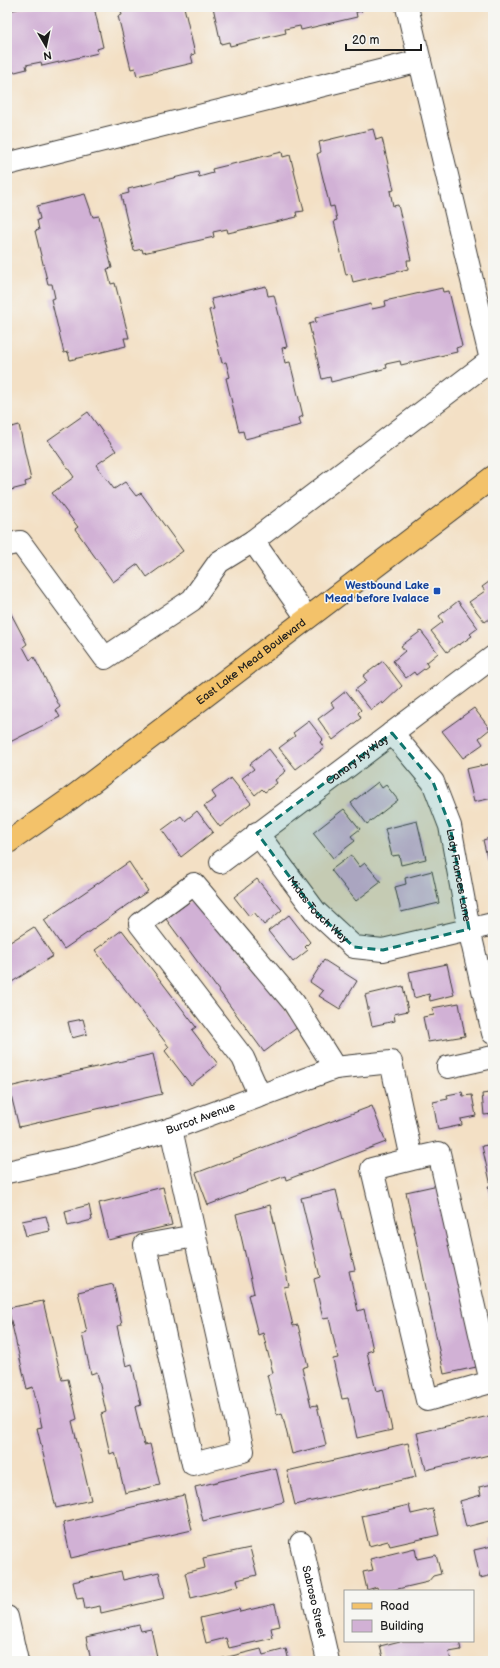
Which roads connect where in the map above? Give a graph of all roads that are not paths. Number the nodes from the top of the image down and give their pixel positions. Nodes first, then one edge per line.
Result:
1 (407, 7) edge
2 (420, 61) junction
3 (7, 164) edge
4 (493, 477) edge
5 (253, 541) junction
6 (7, 545) edge
7 (307, 618) junction
8 (493, 657) edge
9 (392, 733) junction
10 (257, 833) junction
11 (7, 843) edge
12 (221, 862) dead end
13 (493, 924) edge
14 (469, 929) junction
15 (493, 1033) edge
16 (493, 1057) edge
17 (448, 1067) dead end
18 (335, 1068) junction
19 (260, 1096) junction
20 (170, 1129) junction
21 (412, 1159) junction
22 (7, 1172) edge
23 (194, 1236) junction
24 (300, 1543) dead end
25 (7, 1617) edge
26 (17, 1661) edge
27 (328, 1661) edge

1 - 2 street
2 - 3 street
2 - 5 street
4 - 7 main road, East Lake Mead Boulevard
5 - 6 street
5 - 7 street
7 - 11 main road, East Lake Mead Boulevard
8 - 9 street, Canary Ivy Way
9 - 10 street, Canary Ivy Way
9 - 14 street, Lady Frances Lane
10 - 12 street, Canary Ivy Way
10 - 14 street, Midas Touch Way
13 - 14 street, Midas Touch Way
14 - 15 street, Lady Frances Lane
16 - 17 street
18 - 19 street, Burcot Avenue
18 - 19 street
18 - 21 street, Burcot Avenue
19 - 20 street, Burcot Avenue
20 - 22 street, Burcot Avenue
20 - 23 street
21 - 21 street
23 - 23 street
24 - 27 street, Sabroso Street
25 - 26 street

